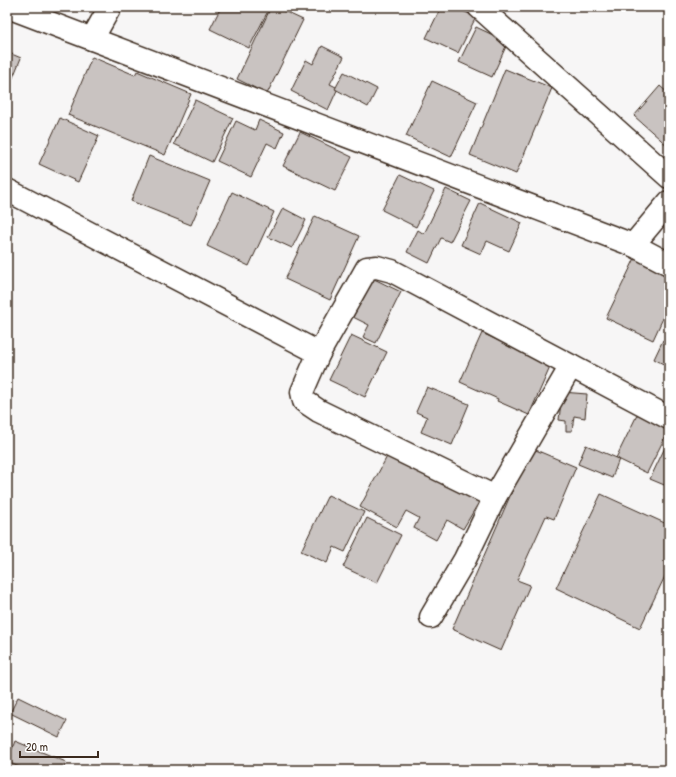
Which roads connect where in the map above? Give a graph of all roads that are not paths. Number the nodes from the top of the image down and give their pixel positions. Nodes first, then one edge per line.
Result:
1 (8, 7) edge
2 (110, 7) edge
3 (479, 7) edge
4 (92, 39) junction
5 (669, 177) edge
6 (7, 190) edge
7 (669, 202) edge
8 (633, 245) junction
9 (669, 264) edge
10 (320, 353) junction
11 (570, 366) junction
12 (669, 418) edge
13 (495, 497) junction
14 (431, 617) dead end

1 - 4 street
2 - 4 street
3 - 5 street
4 - 8 street
6 - 10 street
7 - 8 street
8 - 9 street
10 - 11 street
10 - 13 street
11 - 12 street
11 - 13 street
13 - 14 street

